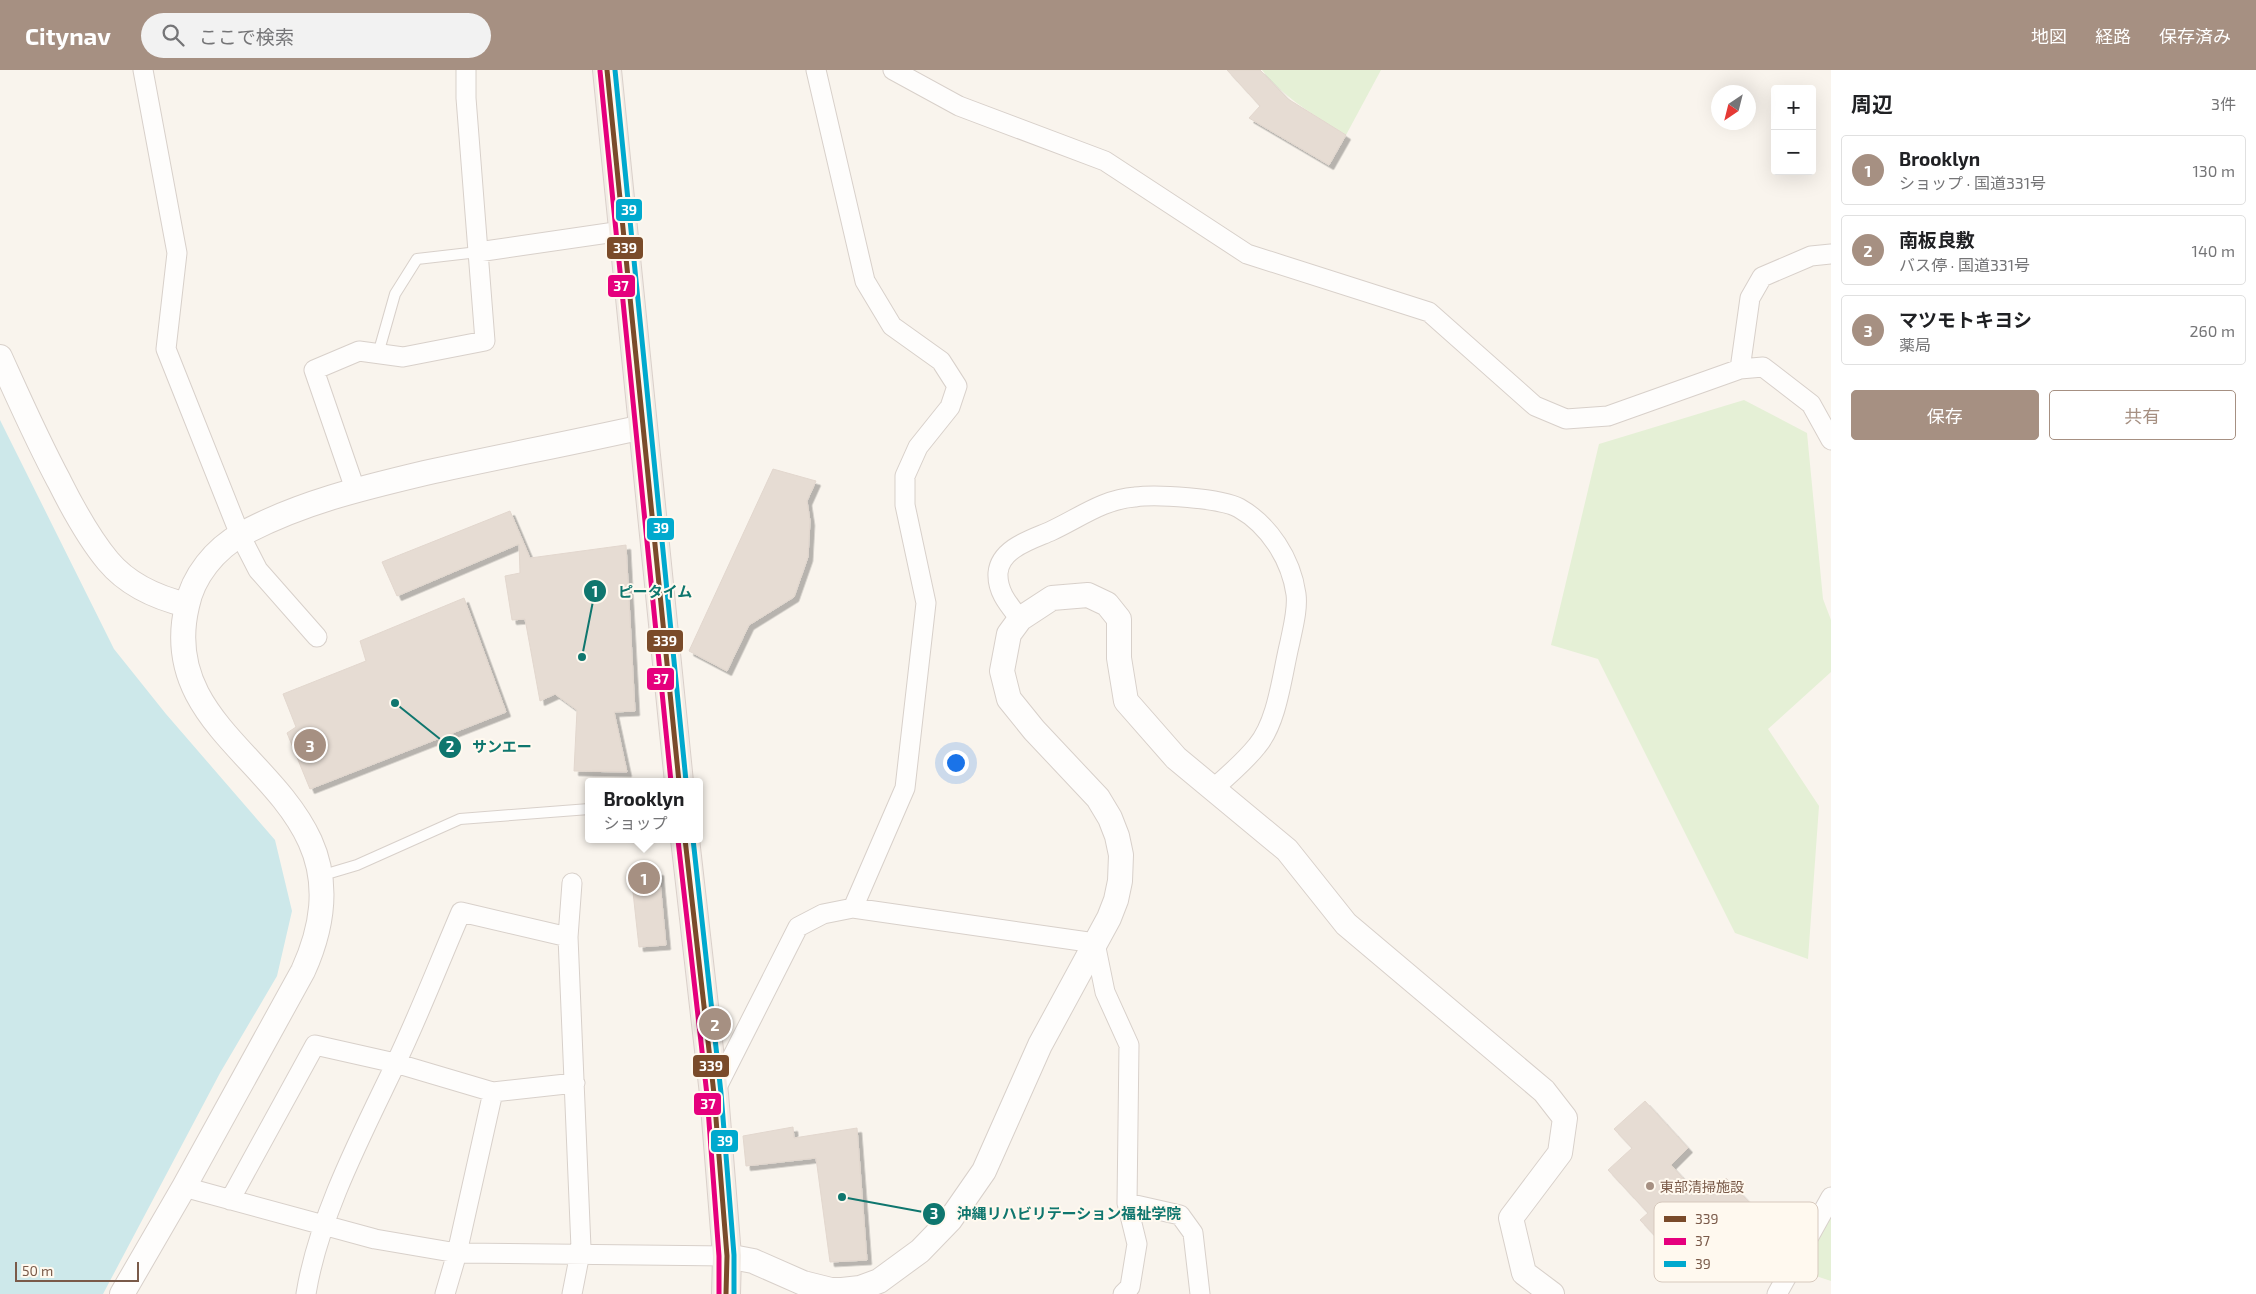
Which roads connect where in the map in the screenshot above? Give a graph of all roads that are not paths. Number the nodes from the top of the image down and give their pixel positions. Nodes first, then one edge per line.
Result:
1 (143, 70) edge
2 (466, 70) edge
3 (607, 70) edge
4 (816, 70) edge
5 (893, 70) edge
6 (622, 231) junction
7 (478, 252) junction
8 (1831, 254) edge
9 (378, 354) junction
10 (0, 357) edge
11 (1740, 369) junction
12 (643, 427) junction
13 (1831, 440) edge
14 (355, 489) junction
15 (240, 535) junction
16 (187, 605) junction
17 (1020, 619) junction
18 (317, 637) dead end
19 (679, 778) edge
20 (1214, 788) junction
21 (585, 809) edge
22 (685, 843) edge
23 (320, 876) junction
24 (572, 883) dead end
25 (853, 908) junction
26 (568, 937) junction
27 (1095, 943) junction
28 (396, 1064) junction
29 (575, 1083) junction
30 (493, 1092) junction
31 (714, 1094) junction
32 (184, 1187) junction
33 (1831, 1197) edge
34 (230, 1200) junction
35 (1127, 1203) junction
36 (1818, 1220) edge
37 (324, 1224) junction
38 (457, 1253) junction
39 (581, 1256) junction
40 (727, 1256) junction
41 (1784, 1282) edge
42 (122, 1294) edge
43 (306, 1294) edge
44 (445, 1294) edge
45 (572, 1294) edge
46 (726, 1294) edge
47 (1123, 1294) edge
48 (1200, 1294) edge
49 (1552, 1294) edge
50 (1777, 1294) edge

1 - 15 street
2 - 7 street
3 - 6 highway
4 - 25 street
5 - 11 street
6 - 7 street
6 - 12 highway
7 - 9 lane
7 - 9 street
8 - 11 street
9 - 14 street
10 - 16 street
11 - 13 street
12 - 14 street
12 - 19 highway
14 - 15 street
15 - 16 street
15 - 18 street
16 - 23 street
17 - 20 street
17 - 20 street
17 - 27 street
20 - 49 street
21 - 23 lane
22 - 31 highway
23 - 32 street
24 - 26 street
25 - 27 street
25 - 31 street
26 - 28 street
26 - 29 street
27 - 35 street
27 - 40 street
28 - 30 street
28 - 34 street
28 - 37 street
29 - 30 street
29 - 39 street
30 - 38 street
31 - 40 highway
32 - 34 street
32 - 42 street
33 - 36 street
34 - 37 street
35 - 47 street
35 - 48 street
37 - 38 street
37 - 43 street
38 - 39 street
38 - 44 street
39 - 40 street
39 - 45 street
40 - 46 highway
41 - 50 street

